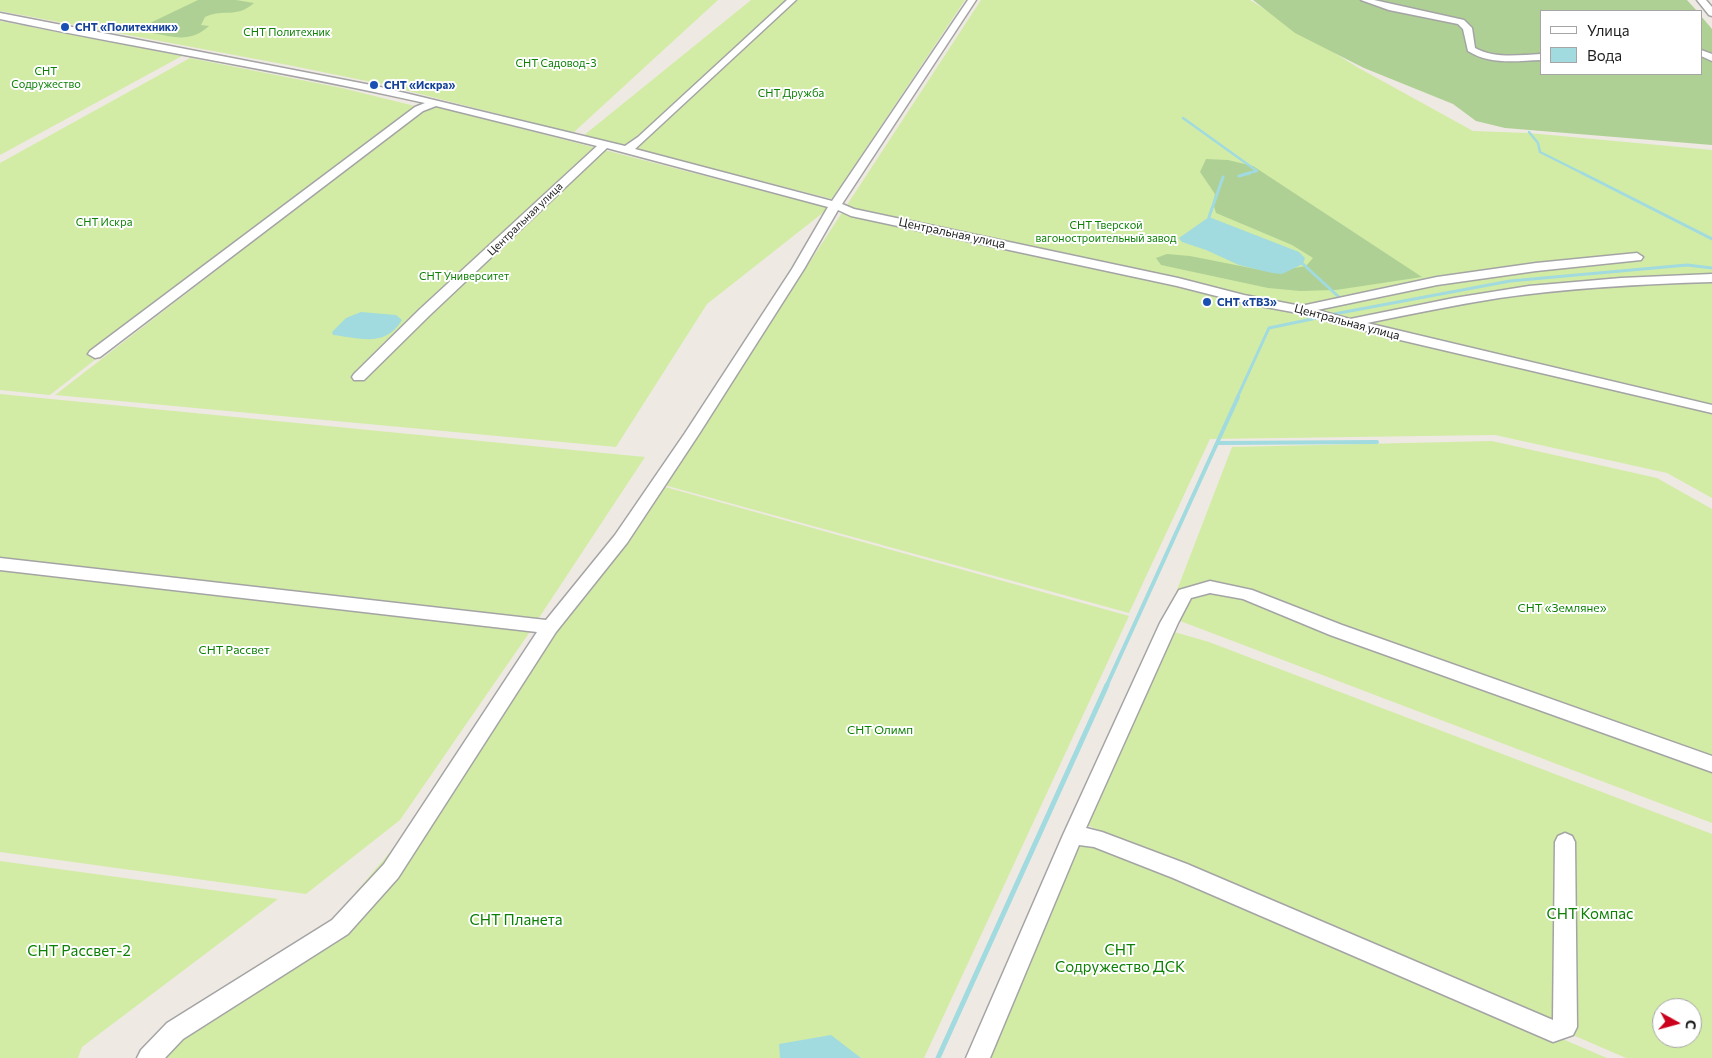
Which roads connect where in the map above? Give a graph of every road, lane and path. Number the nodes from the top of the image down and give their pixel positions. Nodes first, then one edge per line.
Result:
1 (792, 0) edge
2 (972, 0) edge
3 (1365, 0) edge
4 (1701, 0) edge
5 (0, 8) edge
6 (1712, 13) edge
7 (0, 16) edge
8 (258, 56) dead end
9 (1540, 57) edge
10 (434, 103) junction
11 (605, 146) junction
12 (626, 151) junction
13 (835, 205) junction
14 (1637, 257) dead end
15 (1712, 278) edge
16 (1299, 309) junction
17 (1349, 323) junction
18 (95, 354) dead end
19 (359, 378) dead end
20 (1712, 409) edge
21 (0, 564) edge
22 (550, 627) junction
23 (1712, 764) edge
24 (1073, 834) junction
25 (1565, 842) dead end
26 (1565, 1027) joint
27 (149, 1058) edge
28 (978, 1058) edge

1 - 12 street
2 - 13 street
3 - 9 street
4 - 6 street
5 - 8 street
7 - 10 street, Центральная улица
10 - 11 street, Центральная улица
10 - 18 street
11 - 12 street, Центральная улица
11 - 19 street, Центральная улица
12 - 13 street, Центральная улица
13 - 16 street, Центральная улица
13 - 22 street
14 - 16 street
15 - 17 street
16 - 17 street, Центральная улица
17 - 20 street, Центральная улица
21 - 22 street
22 - 27 street
23 - 24 street
24 - 26 street
24 - 28 street
25 - 26 street

